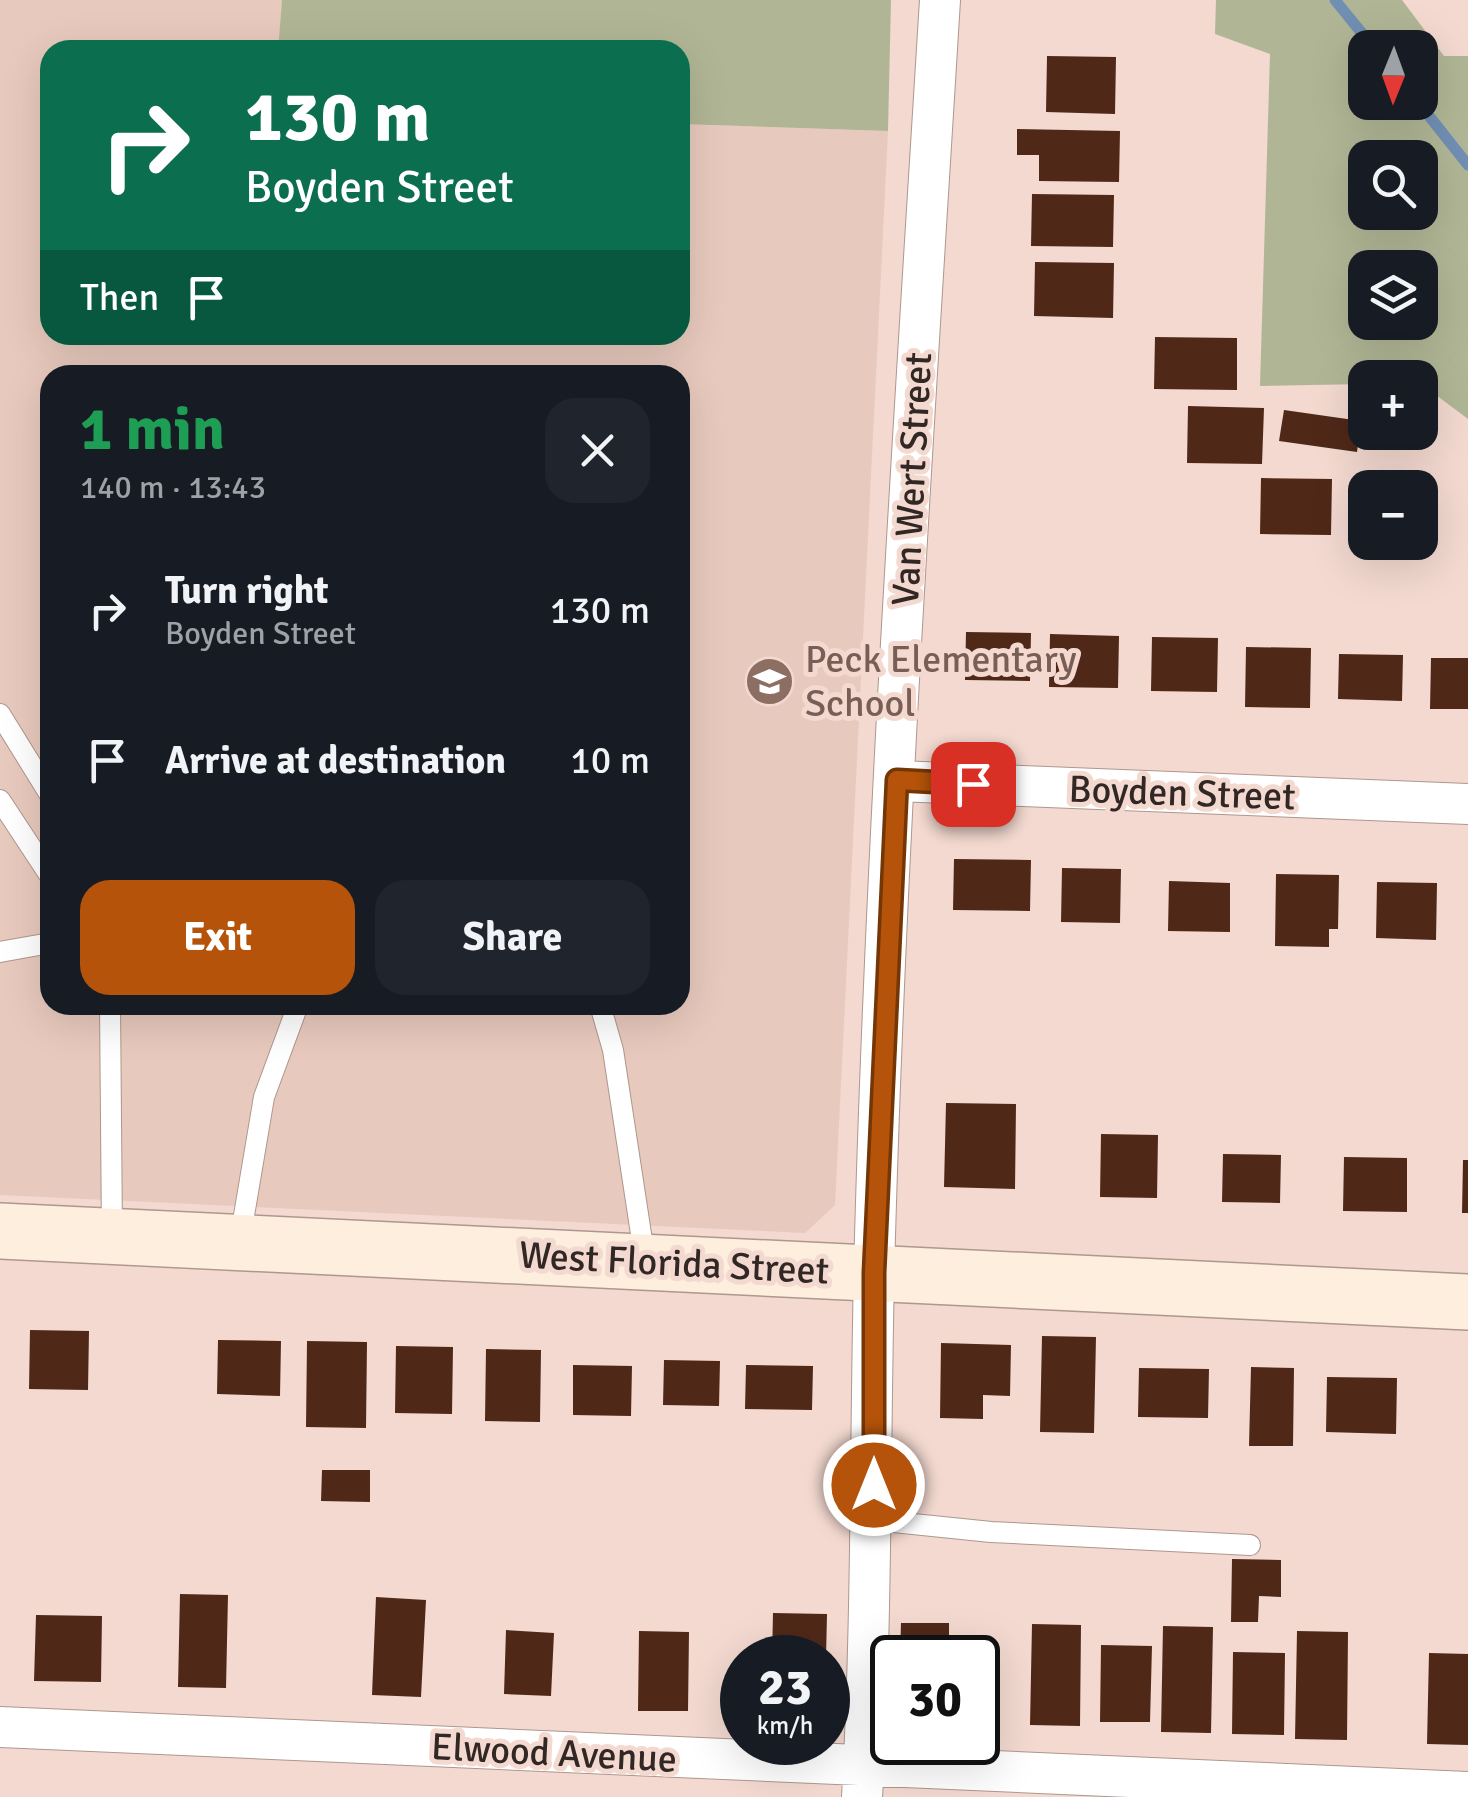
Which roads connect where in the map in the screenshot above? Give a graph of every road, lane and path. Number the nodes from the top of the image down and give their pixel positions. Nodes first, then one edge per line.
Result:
1 (940, 0) edge
2 (0, 714) edge
3 (40, 779) edge
4 (897, 780) junction
5 (0, 800) edge
6 (1468, 804) edge
7 (40, 861) edge
8 (40, 945) edge
9 (0, 952) edge
10 (110, 1015) edge
11 (294, 1015) edge
12 (603, 1015) edge
13 (0, 1231) edge
14 (112, 1236) junction
15 (239, 1242) junction
16 (645, 1262) junction
17 (874, 1273) junction
18 (1468, 1302) edge
19 (874, 1520) junction
20 (1250, 1545) dead end
21 (0, 1727) edge
22 (862, 1782) edge
23 (1468, 1792) edge

1 - 4 street, Van Wert Street
2 - 3 lane
4 - 6 street, Boyden Street
4 - 17 street, Van Wert Street
5 - 7 lane
8 - 9 lane
10 - 14 lane
11 - 15 lane
12 - 16 lane
13 - 14 main road, West Florida Street
14 - 15 main road, West Florida Street
15 - 16 main road, West Florida Street
16 - 17 main road, West Florida Street
17 - 18 main road, West Florida Street
17 - 19 street, Van Wert Street
19 - 20 lane
19 - 22 street, Van Wert Street
21 - 22 street, Elwood Avenue
22 - 23 street, Elwood Avenue

